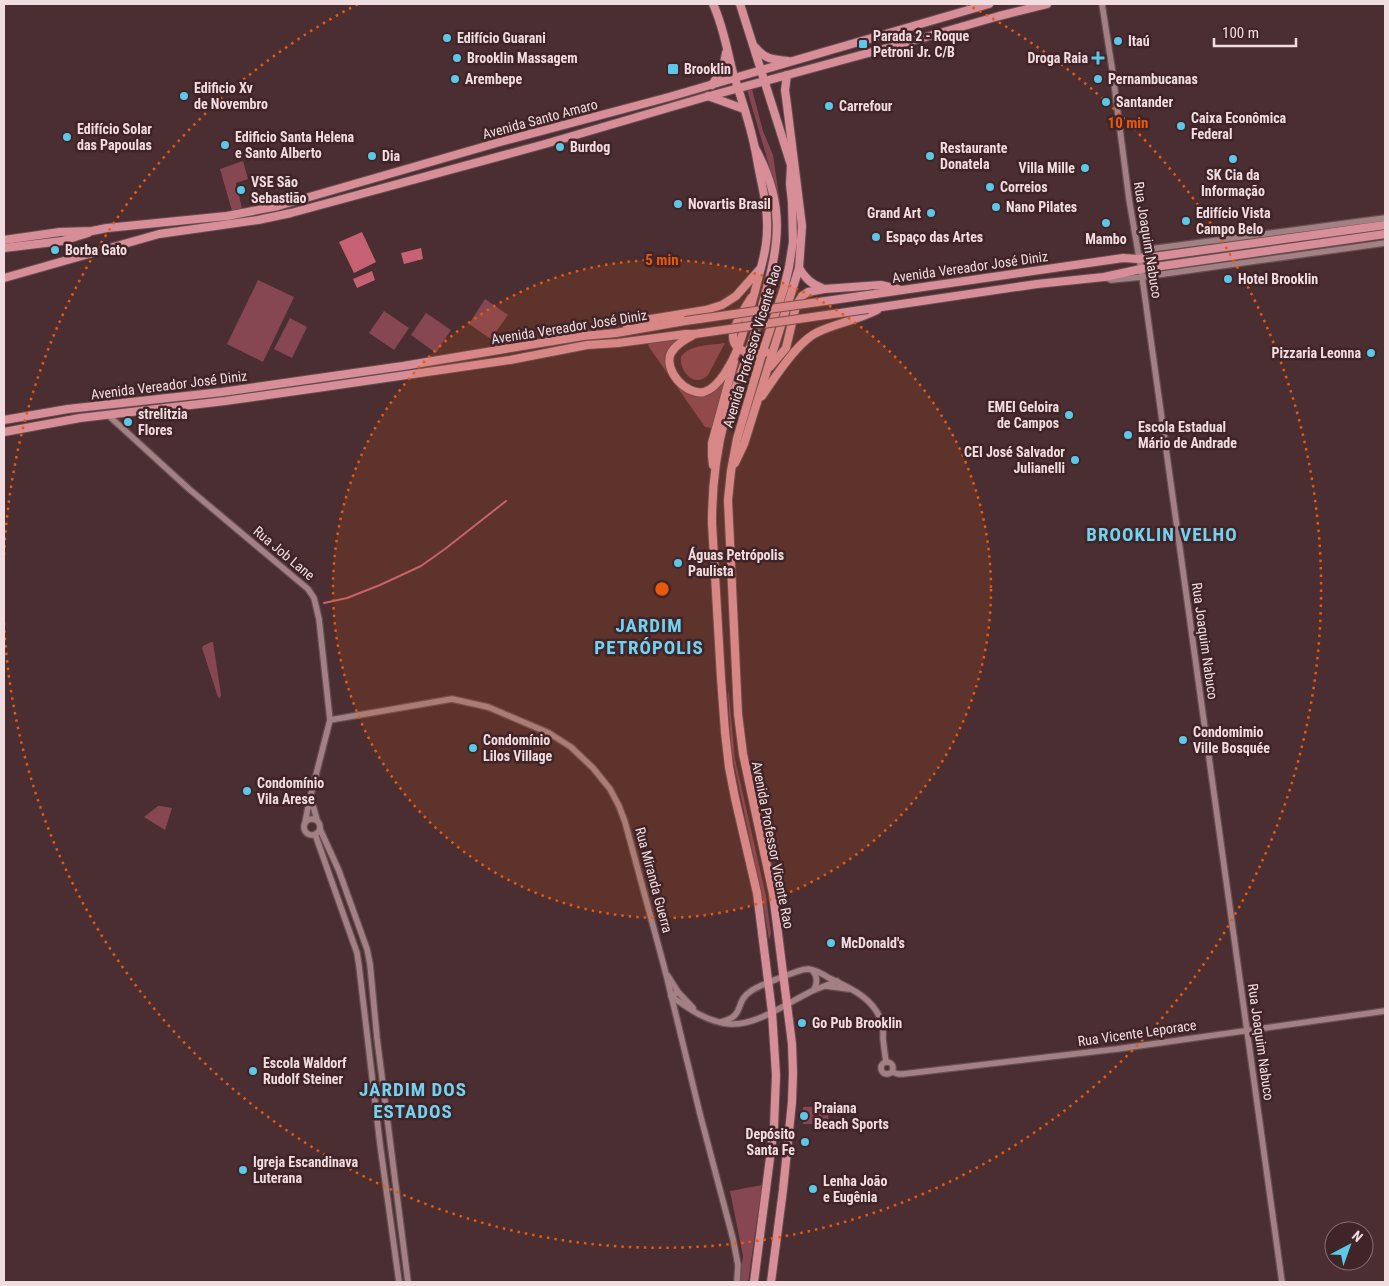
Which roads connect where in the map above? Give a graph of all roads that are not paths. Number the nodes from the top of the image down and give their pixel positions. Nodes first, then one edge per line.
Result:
1 (714, 4) edge
2 (740, 4) edge
3 (989, 4) edge
4 (1047, 4) edge
5 (1102, 4) edge
6 (752, 43) junction
7 (727, 49) junction
8 (793, 61) junction
9 (760, 70) junction
10 (786, 75) junction
11 (735, 78) junction
12 (764, 82) junction
13 (712, 85) junction
14 (738, 88) junction
15 (708, 96) junction
16 (744, 109) junction
17 (788, 117) junction
18 (786, 147) junction
19 (755, 148) junction
20 (791, 165) junction
21 (799, 198) junction
22 (1385, 218) edge
23 (1385, 225) edge
24 (92, 231) junction
25 (1385, 234) edge
26 (4, 240) edge
27 (1385, 243) edge
28 (4, 248) edge
29 (1139, 259) junction
30 (761, 267) junction
31 (799, 268) junction
32 (1141, 273) junction
33 (4, 278) edge
34 (824, 288) junction
35 (902, 290) junction
36 (882, 307) junction
37 (616, 332) junction
38 (695, 334) junction
39 (777, 342) junction
40 (736, 352) junction
41 (748, 354) junction
42 (762, 354) junction
43 (768, 369) junction
44 (741, 372) junction
45 (757, 373) junction
46 (758, 401) junction
47 (108, 415) junction
48 (4, 420) edge
49 (4, 432) edge
50 (731, 471) junction
51 (714, 473) junction
52 (330, 720) junction
53 (311, 796) junction
54 (317, 820) junction
55 (305, 823) junction
56 (320, 829) junction
57 (315, 834) junction
58 (665, 970) junction
59 (813, 970) junction
60 (783, 977) junction
61 (837, 981) junction
62 (767, 983) junction
63 (826, 986) junction
64 (851, 988) junction
65 (814, 990) junction
66 (678, 992) junction
67 (671, 996) junction
68 (683, 1002) junction
69 (787, 1004) junction
70 (739, 1011) junction
71 (1385, 1011) edge
72 (772, 1012) junction
73 (674, 1013) junction
74 (721, 1022) junction
75 (747, 1022) junction
76 (1246, 1030) junction
77 (377, 1038) junction
78 (368, 1039) junction
79 (886, 1062) junction
80 (892, 1072) junction
81 (399, 1282) edge
82 (408, 1282) edge
83 (737, 1282) edge
84 (754, 1282) edge
85 (771, 1282) edge
86 (1282, 1282) edge

1 - 7 main road, Avenida Professor Vicente Rao
2 - 6 main road, Avenida Professor Vicente Rao
3 - 8 main road, Avenida Santo Amaro
4 - 10 main road, Avenida Santo Amaro
5 - 29 street, Rua Joaquim Nabuco
6 - 8 main road
6 - 9 main road, Avenida Professor Vicente Rao
7 - 11 main road, Avenida Professor Vicente Rao
7 - 13 main road
8 - 9 main road, Avenida Santo Amaro
9 - 11 main road, Avenida Santo Amaro
9 - 12 main road, Avenida Professor Vicente Rao
10 - 12 main road, Avenida Santo Amaro
10 - 17 main road
11 - 13 main road, Avenida Santo Amaro
11 - 14 main road, Avenida Professor Vicente Rao
12 - 14 main road, Avenida Santo Amaro
12 - 18 main road, Avenida Professor Vicente Rao
13 - 24 main road, Avenida Santo Amaro
14 - 15 main road, Avenida Santo Amaro
14 - 16 main road, Avenida Professor Vicente Rao
15 - 16 main road
15 - 33 main road, Avenida Santo Amaro
16 - 19 main road, Avenida Professor Vicente Rao
17 - 18 main road
17 - 21 main road
18 - 20 main road, Avenida Professor Vicente Rao
19 - 30 main road, Avenida Professor Vicente Rao
19 - 41 main road, Avenida Professor Vicente Rao
20 - 21 main road
20 - 42 main road, Avenida Professor Vicente Rao
21 - 31 main road, Avenida Professor Vicente Rao
22 - 29 street, Avenida Vereador José Diniz
23 - 29 main road, Avenida Vereador José Diniz
24 - 26 main road, Avenida Santo Amaro
24 - 28 main road, Avenida Santo Amaro
25 - 32 main road, Avenida Vereador José Diniz
27 - 32 street, Avenida Vereador José Diniz
29 - 32 street, Rua Joaquim Nabuco
29 - 35 main road, Avenida Vereador José Diniz
30 - 37 main road
30 - 40 main road, Avenida Professor Vicente Rao
31 - 34 main road
31 - 39 main road, Avenida Professor Vicente Rao
32 - 36 main road, Avenida Vereador José Diniz
32 - 76 street, Rua Joaquim Nabuco
34 - 35 main road
34 - 43 main road
35 - 37 main road, Avenida Vereador José Diniz, bridge
36 - 38 main road, Avenida Vereador José Diniz, bridge
36 - 46 main road
37 - 48 main road, Avenida Vereador José Diniz
38 - 40 main road
38 - 47 main road, Avenida Vereador José Diniz
39 - 42 main road
39 - 43 main road, Avenida Professor Vicente Rao
40 - 41 main road
40 - 51 main road, Avenida Professor Vicente Rao
41 - 42 main road
41 - 44 main road, Avenida Professor Vicente Rao
42 - 45 main road, Avenida Professor Vicente Rao
43 - 45 main road
43 - 46 main road, Avenida Professor Vicente Rao
44 - 45 main road
44 - 51 main road, Avenida Professor Vicente Rao
45 - 50 main road, Avenida Professor Vicente Rao
46 - 50 main road, Avenida Professor Vicente Rao
47 - 49 main road, Avenida Vereador José Diniz
47 - 52 street, Rua Job Lane
50 - 60 main road, Avenida Professor Vicente Rao
51 - 62 main road, Avenida Professor Vicente Rao
52 - 53 street, Rua Job Lane
52 - 58 street, Rua Miranda Guerra
53 - 54 street, Rua Job Lane
53 - 55 street, Rua Job Lane
54 - 55 street
54 - 56 street
55 - 57 street
56 - 57 street
56 - 77 street
57 - 78 street
58 - 66 street
58 - 67 street, Rua Miranda Guerra
59 - 60 street
59 - 61 street
59 - 65 street
60 - 62 street
60 - 69 main road, Avenida Professor Vicente Rao
61 - 63 street
61 - 64 street
62 - 70 street
62 - 72 main road, Avenida Professor Vicente Rao
63 - 64 street
63 - 65 street
64 - 79 street
65 - 69 street
66 - 67 street
66 - 68 street
67 - 68 street
67 - 73 street, Rua Miranda Guerra
68 - 73 street
68 - 74 street
69 - 72 street
69 - 85 main road, Avenida Professor Vicente Rao
70 - 74 street
70 - 75 street
71 - 76 street, Rua Vicente Leporace
72 - 75 street
72 - 84 main road, Avenida Professor Vicente Rao
73 - 83 street, Rua Miranda Guerra
74 - 75 street
76 - 80 street, Rua Vicente Leporace
76 - 86 street, Rua Joaquim Nabuco
77 - 78 street
77 - 82 street
78 - 81 street
79 - 80 street
79 - 80 street

